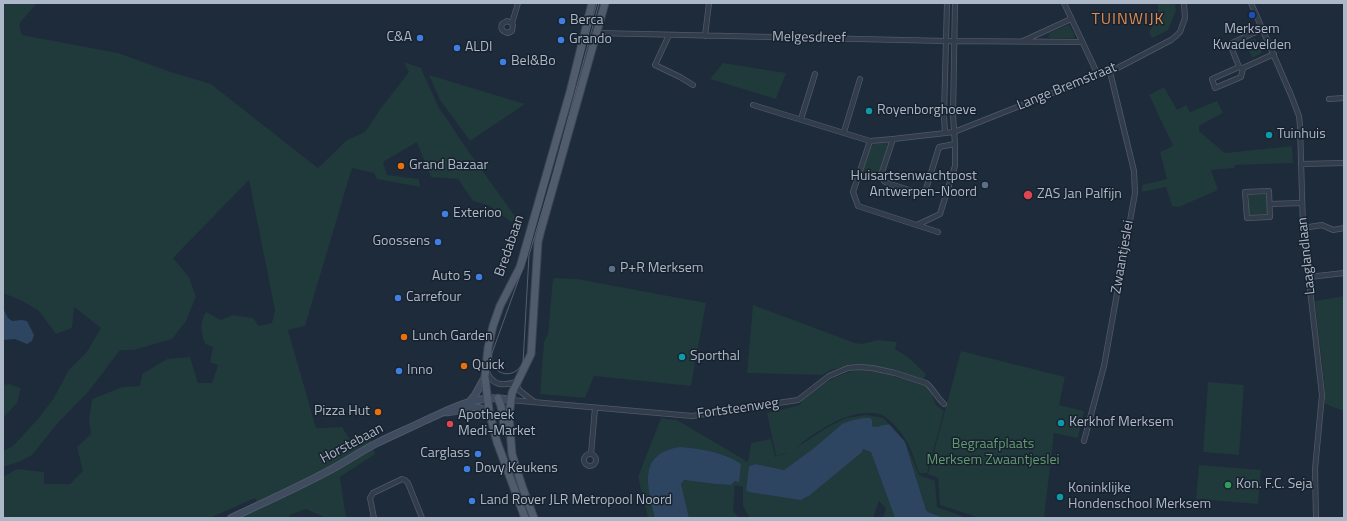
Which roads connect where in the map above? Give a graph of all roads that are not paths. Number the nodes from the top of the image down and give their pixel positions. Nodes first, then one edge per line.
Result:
1 (518, 3) edge
2 (592, 3) edge
3 (605, 3) edge
4 (709, 3) edge
5 (946, 3) edge
6 (955, 3) edge
7 (1064, 3) edge
8 (1184, 3) edge
9 (1251, 3) edge
10 (1071, 19) junction
11 (512, 23) dead end
12 (1262, 28) junction
13 (596, 33) junction
14 (668, 35) junction
15 (705, 36) junction
16 (946, 41) junction
17 (954, 41) junction
18 (1022, 42) junction
19 (1082, 42) junction
20 (1274, 54) junction
21 (1241, 68) junction
22 (1110, 72) junction
23 (815, 74) dead end
24 (1098, 75) junction
25 (860, 79) dead end
26 (693, 86) dead end
27 (1344, 98) edge
28 (1329, 99) dead end
29 (753, 105) dead end
30 (801, 119) junction
31 (844, 132) junction
32 (954, 132) junction
33 (945, 133) junction
34 (893, 139) junction
35 (870, 141) junction
36 (955, 144) junction
37 (1344, 163) edge
38 (1301, 164) junction
39 (1302, 203) junction
40 (1270, 204) junction
41 (917, 225) junction
42 (1303, 228) junction
43 (1344, 228) edge
44 (938, 232) dead end
45 (1344, 273) edge
46 (1309, 277) junction
47 (486, 373) junction
48 (517, 383) junction
49 (498, 398) junction
50 (510, 400) junction
51 (470, 401) junction
52 (535, 402) junction
53 (944, 404) dead end
54 (488, 405) junction
55 (501, 406) junction
56 (595, 408) junction
57 (445, 412) junction
58 (1084, 441) dead end
59 (512, 454) junction
60 (591, 454) dead end
61 (231, 518) edge
62 (374, 518) edge
63 (422, 518) edge
64 (525, 518) edge
65 (534, 518) edge
66 (1316, 518) edge

1 - 11 street
2 - 47 main road, Bredabaan
3 - 13 main road, Bredabaan
4 - 15 street
5 - 16 street
6 - 17 street
7 - 10 street
8 - 22 street, Lange Bremstraat
9 - 12 street, Laaglandlaan
10 - 18 street, Melgesdreef
10 - 19 street
12 - 20 street, Laaglandlaan
12 - 21 street
13 - 14 street, Melgesdreef
13 - 48 main road, Bredabaan
14 - 15 street, Melgesdreef
14 - 26 street
15 - 16 street, Melgesdreef
16 - 17 street, Melgesdreef
16 - 33 street
17 - 18 street, Melgesdreef
17 - 32 street
18 - 19 street, Melgesdreef
19 - 24 street
20 - 21 street
20 - 38 street, Laaglandlaan
21 - 21 street
22 - 24 street, Lange Bremstraat
22 - 58 street, Zwaantjeslei
23 - 30 street
24 - 32 street, Lange Bremstraat
25 - 31 street
27 - 28 street
29 - 30 street, Lange Bremstraat
30 - 31 street, Lange Bremstraat
31 - 35 street, Lange Bremstraat
32 - 33 street, Lange Bremstraat
32 - 36 street
33 - 34 street, Lange Bremstraat
34 - 35 street, Lange Bremstraat
34 - 36 street
35 - 41 street
36 - 41 street
37 - 38 street
38 - 39 street, Laaglandlaan
39 - 40 street
39 - 42 street, Laaglandlaan
40 - 40 street
41 - 44 street
42 - 43 street
42 - 46 street, Laaglandlaan
45 - 46 street
46 - 66 street, Laaglandlaan
47 - 48 street
47 - 51 street
47 - 54 main road, Bredabaan
48 - 50 main road, Bredabaan
48 - 52 street
49 - 50 street, Horstebaan
49 - 54 street, Horstebaan
49 - 55 main road
50 - 52 street, Fortsteenweg
50 - 59 main road, Bredabaan
51 - 54 street, Horstebaan
51 - 57 street, Horstebaan
52 - 56 street, Fortsteenweg
53 - 56 street, Fortsteenweg
54 - 55 main road
54 - 57 street
54 - 64 main road, Bredabaan
55 - 59 main road
56 - 60 street
57 - 61 street, Horstebaan
59 - 65 main road, Bredabaan
62 - 63 street

